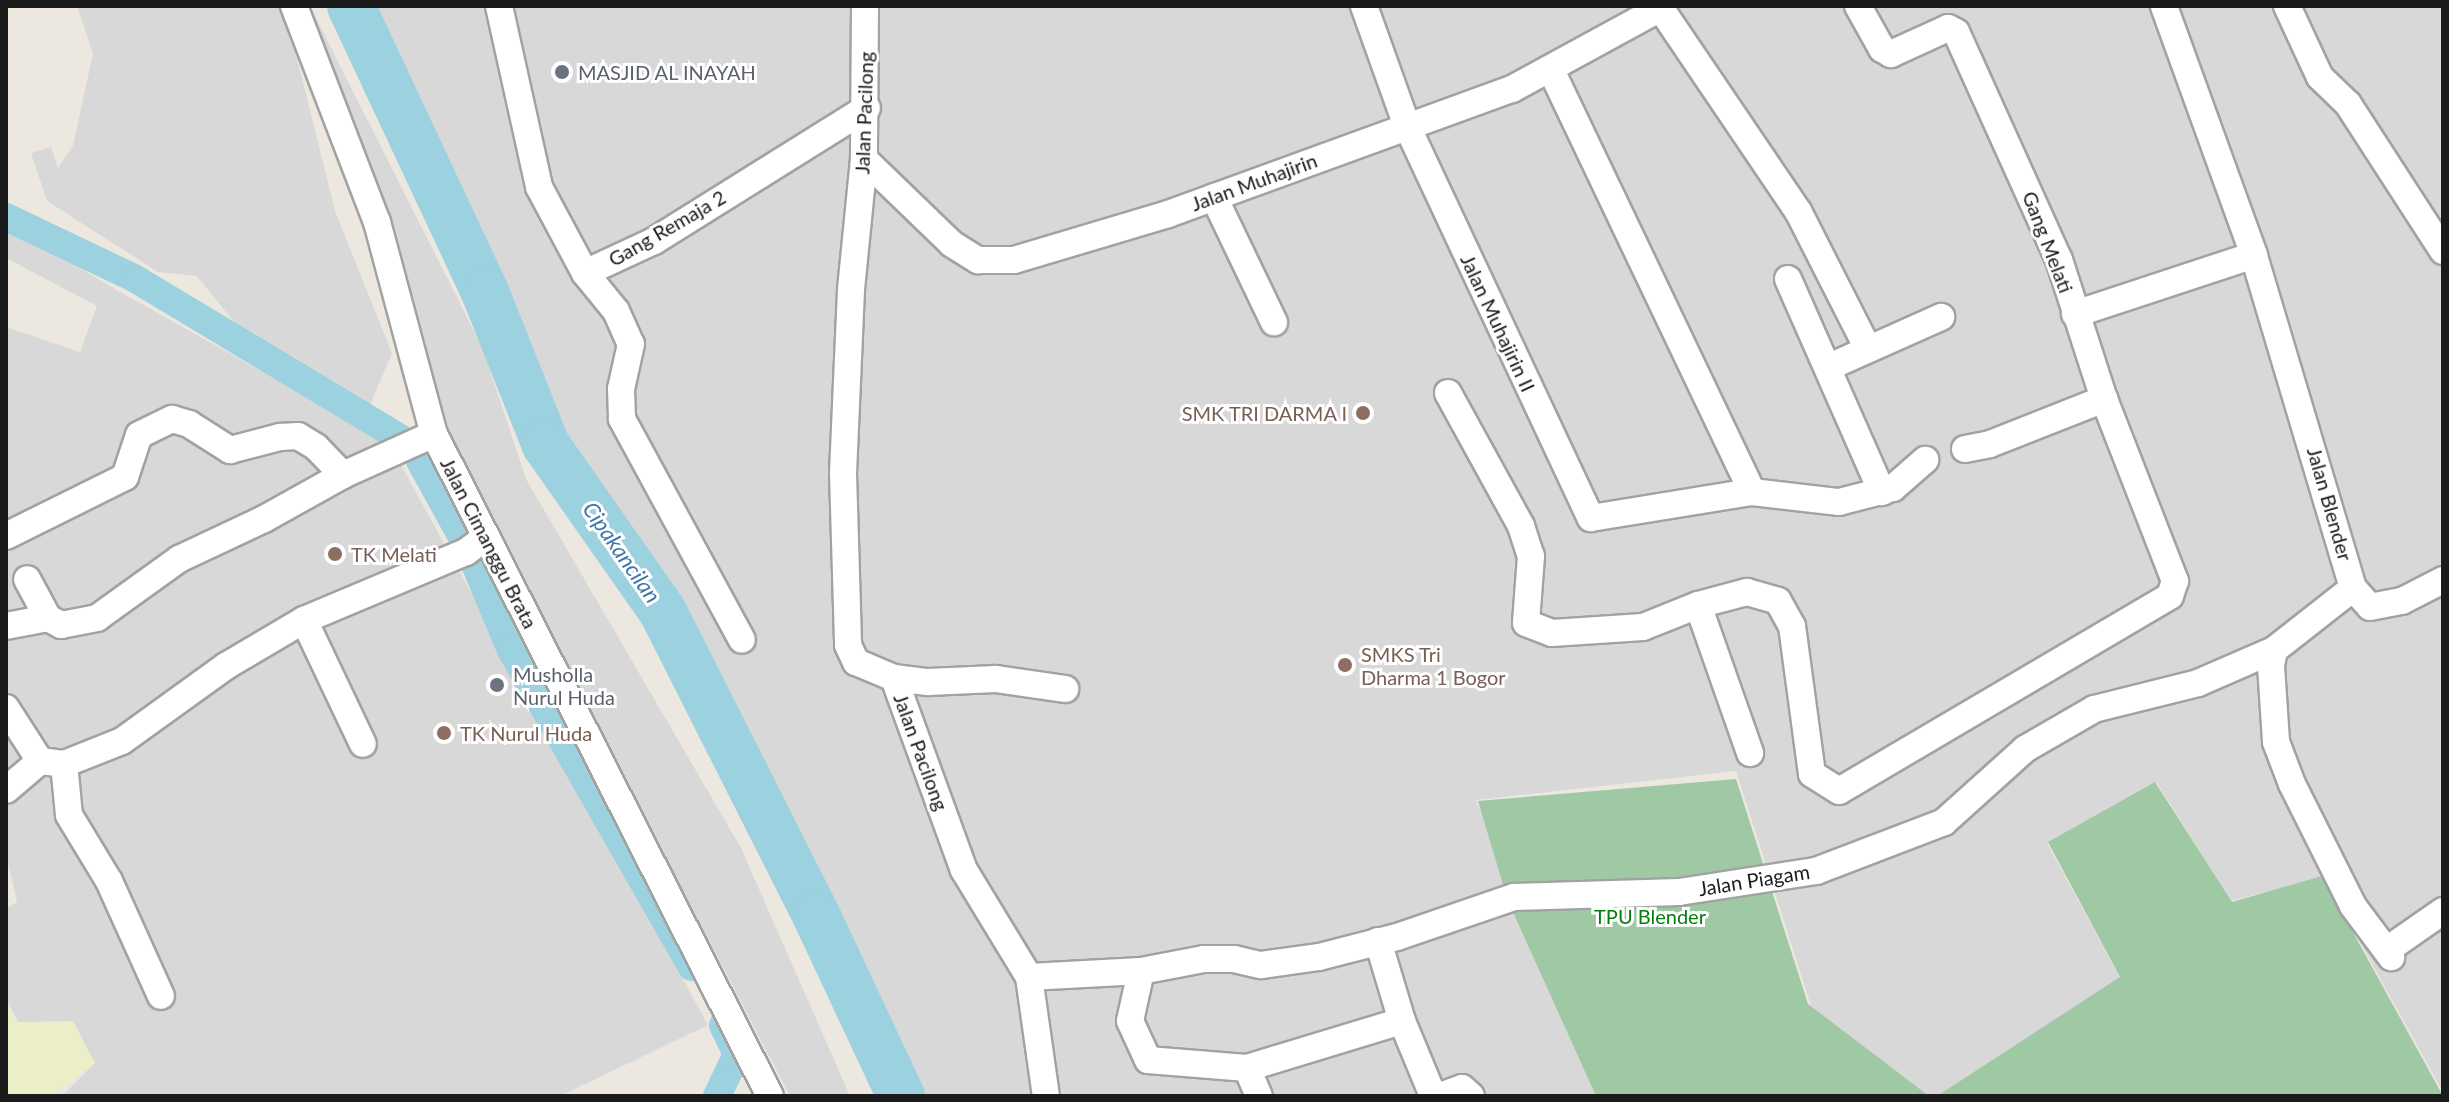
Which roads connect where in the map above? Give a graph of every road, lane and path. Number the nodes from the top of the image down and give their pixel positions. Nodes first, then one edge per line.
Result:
1 (294, 6) edge
2 (499, 6) edge
3 (865, 6) edge
4 (1364, 6) edge
5 (1858, 6) edge
6 (2164, 6) edge
7 (2287, 6) edge
8 (1659, 8) edge
9 (1551, 70) junction
10 (867, 108) junction
11 (1407, 126) junction
12 (864, 159) junction
13 (1214, 197) junction
14 (2443, 251) edge
15 (2254, 255) junction
16 (585, 273) junction
17 (1788, 279) dead end
18 (2075, 314) junction
19 (1941, 317) dead end
20 (1274, 322) dead end
21 (1867, 347) junction
22 (1829, 367) junction
23 (1448, 393) dead end
24 (2104, 399) junction
25 (434, 434) junction
26 (1965, 449) dead end
27 (1925, 460) dead end
28 (343, 475) junction
29 (1752, 492) junction
30 (1882, 492) junction
31 (15, 532) edge
32 (465, 550) junction
33 (27, 579) dead end
34 (2443, 580) edge
35 (2353, 588) junction
36 (1698, 605) junction
37 (48, 618) junction
38 (304, 620) junction
39 (6, 626) edge
40 (742, 640) dead end
41 (2274, 650) junction
42 (894, 678) junction
43 (1065, 689) dead end
44 (6, 708) edge
45 (363, 744) dead end
46 (1750, 753) dead end
47 (52, 763) junction
48 (6, 790) edge
49 (2443, 911) edge
50 (1378, 941) junction
51 (1141, 971) junction
52 (1029, 977) junction
53 (161, 996) dead end
54 (1402, 1021) junction
55 (1247, 1068) junction
56 (770, 1096) edge
57 (1046, 1096) edge
58 (1259, 1096) edge
59 (1433, 1096) edge
60 (1440, 1096) edge
61 (1471, 1096) edge

1 - 25 street, Jalan Cimanggu Brata
2 - 16 street, Gang Remaja 2
3 - 10 street, Jalan Pacilong
4 - 11 street, Jalan Muhajirin II
5 - 18 street, Gang Melati
6 - 15 street, Jalan Blender
7 - 14 street
8 - 9 street, Jalan Muhajirin
8 - 21 street
9 - 11 street, Jalan Muhajirin
9 - 29 street
10 - 12 street, Jalan Pacilong
10 - 16 street, Gang Remaja 2
11 - 13 street, Jalan Muhajirin
11 - 29 street, Jalan Muhajirin II
12 - 13 street, Jalan Muhajirin
12 - 42 street, Jalan Pacilong
13 - 20 street
15 - 18 street
15 - 35 street, Jalan Blender
16 - 40 street
17 - 22 street
18 - 24 street, Gang Melati
19 - 21 street
21 - 22 street
22 - 30 street
23 - 36 street
24 - 26 street
24 - 36 street, Gang Melati
25 - 28 street
25 - 32 street, Jalan Cimanggu Brata
27 - 30 street
28 - 31 street
28 - 37 street
29 - 30 street
32 - 38 street
32 - 56 street, Jalan Cimanggu Brata
33 - 37 street
34 - 35 street
35 - 41 street, Jalan Blender
36 - 46 street
37 - 39 street
38 - 45 street
38 - 47 street
41 - 49 street
41 - 50 street, Jalan Piagam
42 - 43 street
42 - 52 street, Jalan Pacilong
44 - 47 street
47 - 48 street
47 - 53 street
50 - 51 street, Jalan Piagam
50 - 54 street
51 - 52 street
51 - 55 street
52 - 57 street
54 - 55 street
54 - 59 street
55 - 58 street
60 - 61 street

